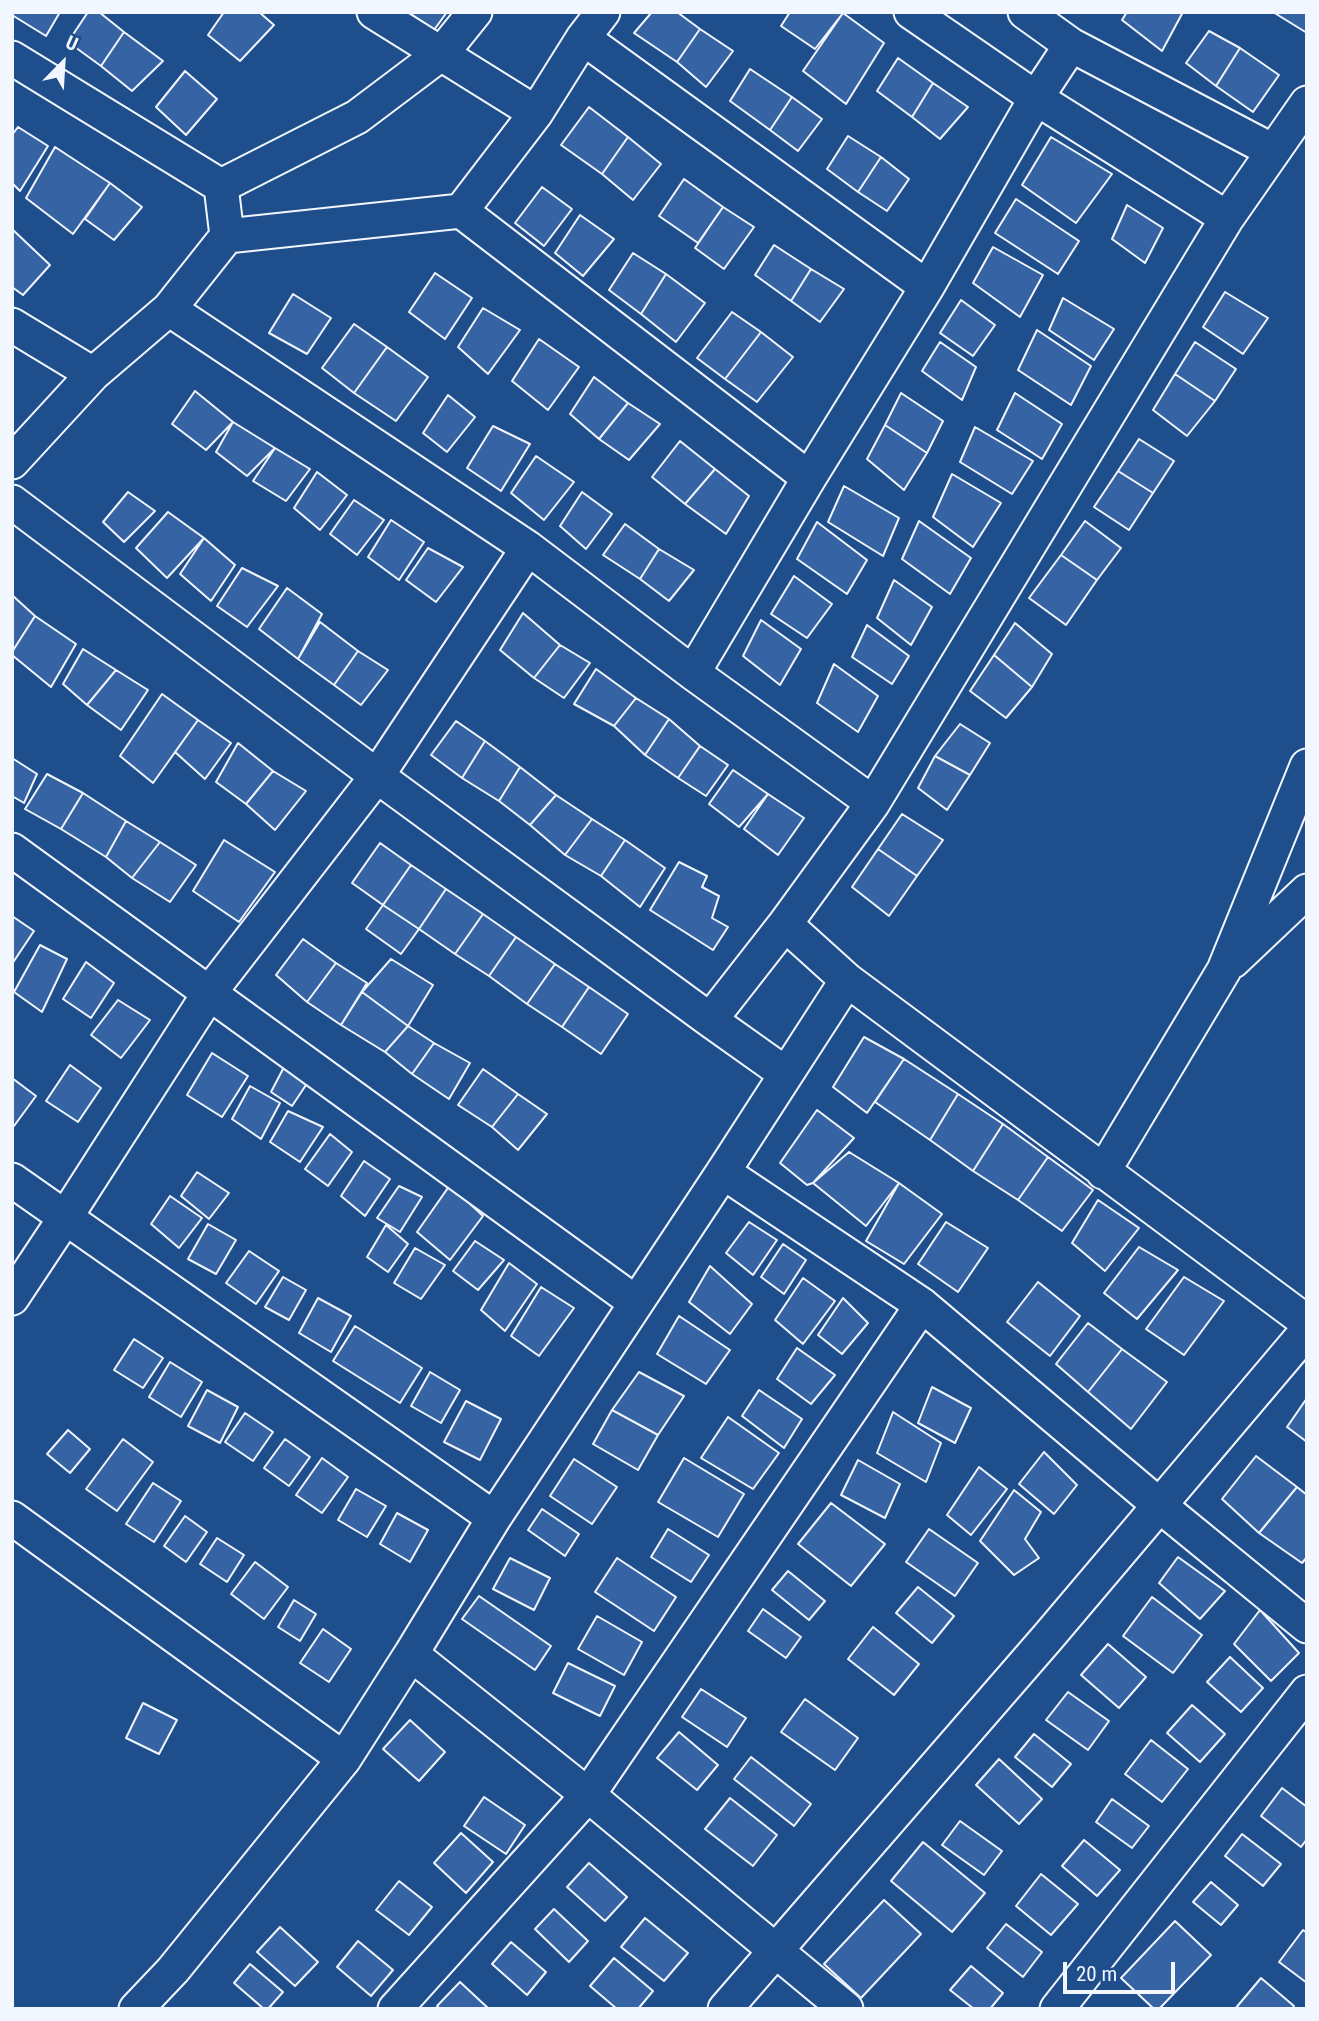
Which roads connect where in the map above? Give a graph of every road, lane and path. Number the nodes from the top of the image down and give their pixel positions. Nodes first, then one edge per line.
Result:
1 (374, 12) edge
2 (475, 12) edge
3 (603, 12) edge
4 (911, 12) edge
5 (1026, 12) edge
6 (583, 38) junction
7 (1071, 45) junction
8 (442, 53) junction
9 (12, 58) edge
10 (1036, 99) junction
11 (1307, 103) edge
12 (536, 113) junction
13 (1273, 151) junction
14 (221, 186) junction
15 (461, 211) junction
16 (1227, 218) junction
17 (227, 236) junction
18 (927, 287) junction
19 (169, 309) junction
20 (12, 325) edge
21 (93, 374) junction
22 (12, 462) edge
23 (809, 478) junction
24 (12, 502) edge
25 (528, 548) junction
26 (693, 673) junction
27 (1307, 766) edge
28 (377, 776) junction
29 (873, 803) junction
30 (12, 850) edge
31 (1307, 891) edge
32 (785, 924) junction
33 (1224, 970) junction
34 (846, 980) junction
35 (210, 992) junction
36 (710, 1020) junction
37 (786, 1074) junction
38 (723, 1172) junction
39 (1103, 1172) junction
40 (12, 1180) edge
41 (65, 1218) junction
42 (12, 1298) edge
43 (635, 1302) junction
44 (922, 1305) junction
45 (1307, 1322) edge
46 (1307, 1331) edge
47 (1159, 1505) junction
48 (12, 1518) edge
49 (494, 1518) junction
50 (1307, 1626) edge
51 (411, 1654) junction
52 (1307, 1692) edge
53 (344, 1759) junction
54 (588, 1795) junction
55 (776, 1951) junction
56 (136, 2009) edge
57 (395, 2009) edge
58 (725, 2009) edge
59 (846, 2009) edge
60 (1056, 2009) edge

1 - 8 street
2 - 8 street
3 - 6 street
4 - 10 street
5 - 7 street
6 - 12 street
6 - 18 street
7 - 10 street
7 - 13 street
8 - 12 street
8 - 14 street
9 - 14 street
10 - 16 street
10 - 18 street
11 - 13 street
12 - 15 street
13 - 16 street
14 - 17 street
15 - 17 street
15 - 23 street
16 - 29 street
17 - 19 street
18 - 23 street
19 - 21 street
19 - 25 street
20 - 21 street
21 - 22 street
23 - 26 street
24 - 28 street
25 - 26 street
25 - 28 street
26 - 29 street
27 - 33 street
28 - 35 street
28 - 36 street
29 - 32 street
30 - 35 street
31 - 33 street
32 - 34 street
32 - 36 street
33 - 39 street
34 - 37 street
34 - 39 street
35 - 41 street
35 - 43 street
36 - 37 street
37 - 38 street
38 - 43 street
38 - 44 street
39 - 45 street
40 - 41 street
41 - 42 street
41 - 49 street
43 - 49 street
44 - 47 street
44 - 54 street
46 - 47 street
47 - 50 street
47 - 55 street
48 - 53 street
49 - 51 street
51 - 53 street
51 - 54 street
52 - 60 street
53 - 56 street
54 - 55 street
54 - 57 street
55 - 58 street
55 - 59 street

